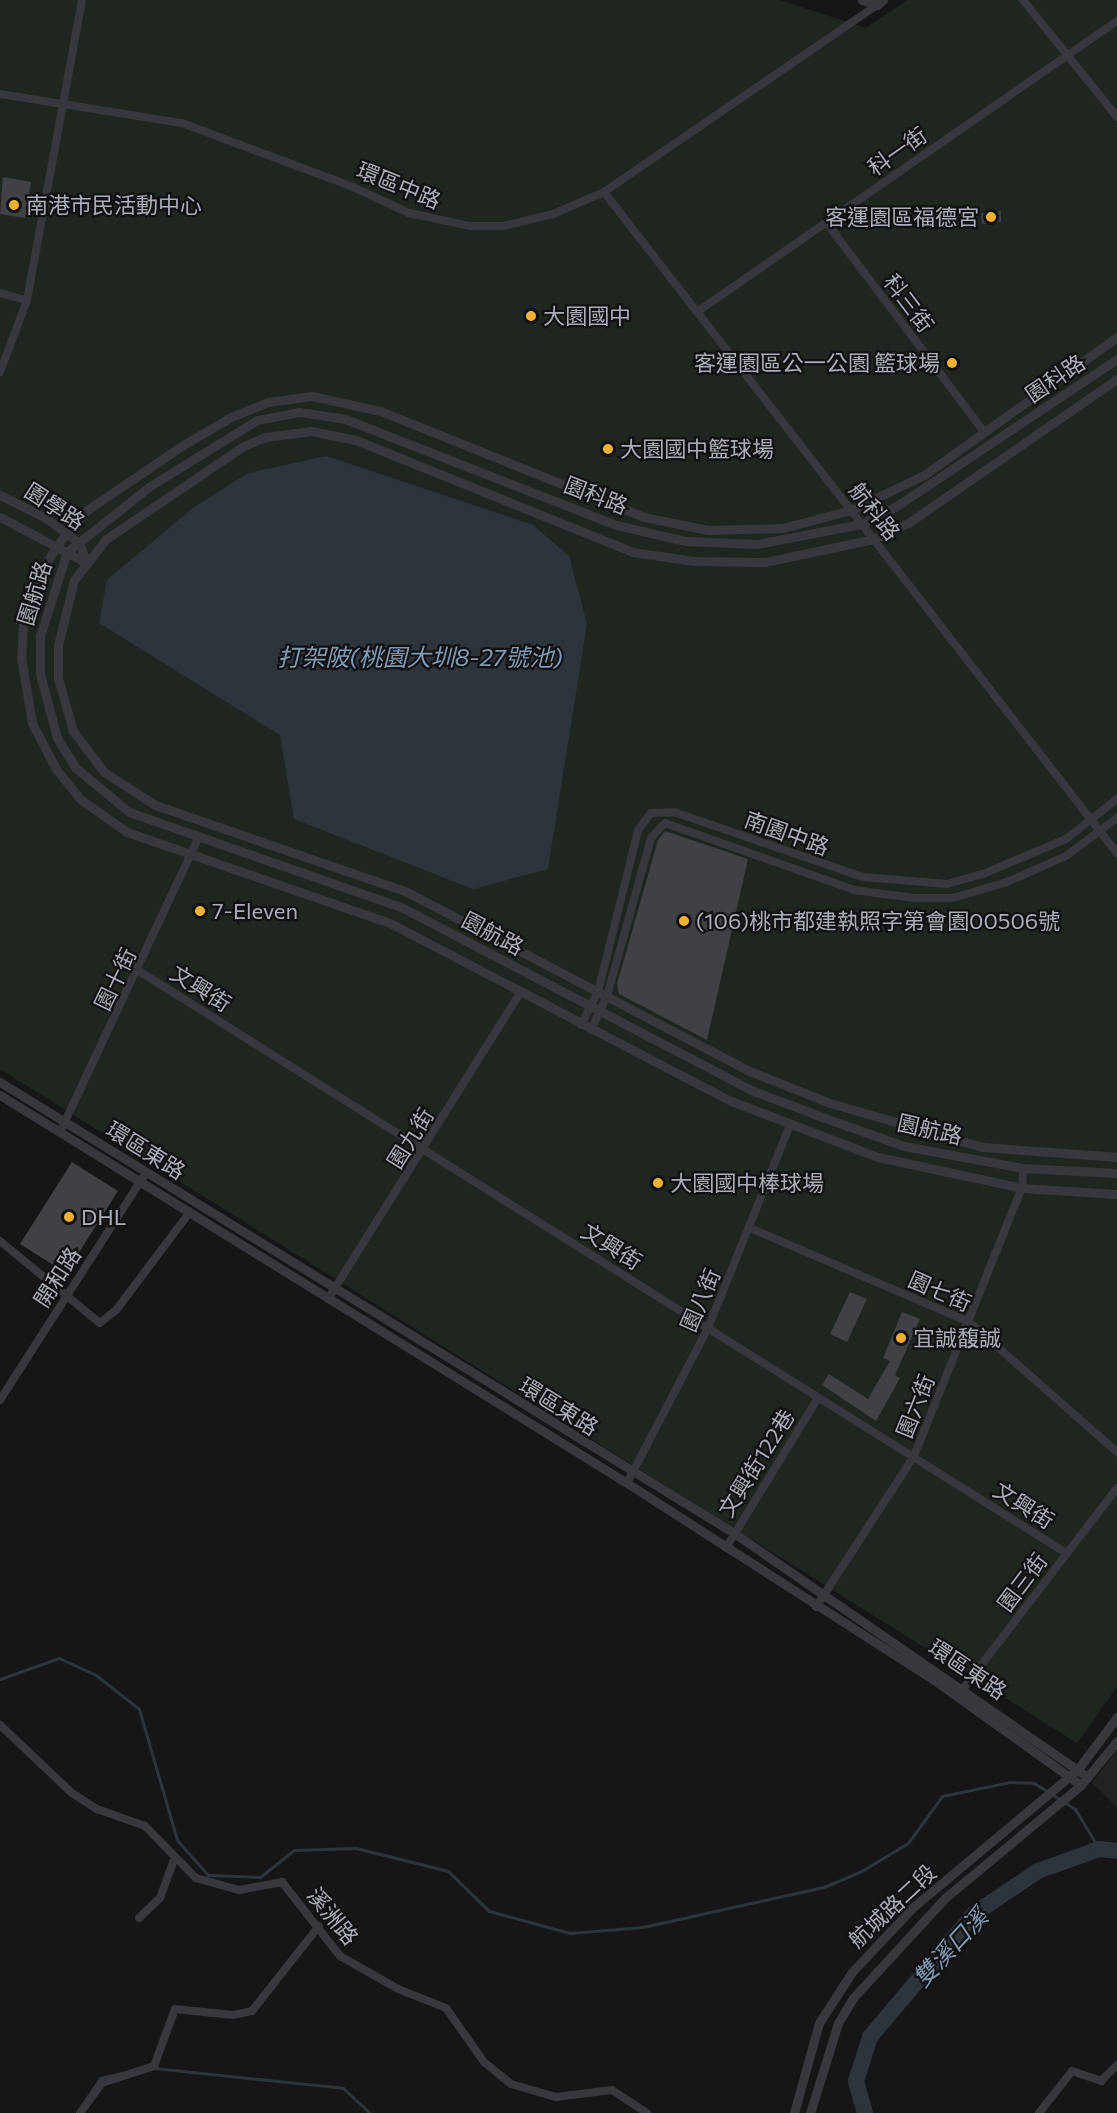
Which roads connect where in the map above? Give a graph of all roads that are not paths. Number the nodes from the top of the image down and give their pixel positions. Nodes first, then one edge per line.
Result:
1 (82, 0) edge
2 (862, 0) edge
3 (1023, 0) edge
4 (880, 2) edge
5 (1117, 21) edge
6 (1068, 54) junction
7 (0, 94) edge
8 (66, 101) junction
9 (1117, 117) edge
10 (604, 192) junction
11 (825, 222) junction
12 (0, 293) edge
13 (27, 300) junction
14 (697, 312) junction
15 (1117, 337) edge
16 (1117, 359) edge
17 (0, 372) edge
18 (1117, 379) edge
19 (985, 433) junction
20 (0, 495) edge
21 (851, 510) junction
22 (0, 517) edge
23 (861, 524) junction
24 (66, 533) junction
25 (874, 539) junction
26 (79, 543) junction
27 (55, 545) junction
28 (67, 552) junction
29 (87, 563) junction
30 (1117, 799) edge
31 (1117, 818) edge
32 (1091, 819) junction
33 (1100, 831) junction
34 (198, 839) junction
35 (1117, 853) edge
36 (194, 854) junction
37 (139, 971) junction
38 (519, 994) junction
39 (602, 994) junction
40 (596, 1010) junction
41 (581, 1025) junction
42 (591, 1030) junction
43 (0, 1082) edge
44 (0, 1095) edge
45 (66, 1122) junction
46 (790, 1125) junction
47 (60, 1132) junction
48 (424, 1151) junction
49 (1117, 1157) edge
50 (1023, 1168) junction
51 (1117, 1173) edge
52 (143, 1178) junction
53 (1022, 1188) junction
54 (1117, 1194) edge
55 (189, 1213) junction
56 (750, 1228) junction
57 (0, 1241) edge
58 (336, 1291) junction
59 (67, 1296) junction
60 (328, 1299) junction
61 (969, 1322) junction
62 (708, 1328) junction
63 (818, 1398) junction
64 (0, 1400) edge
65 (1117, 1452) edge
66 (914, 1456) junction
67 (629, 1478) junction
68 (1117, 1488) edge
69 (735, 1533) junction
70 (726, 1548) junction
71 (1066, 1553) junction
72 (822, 1594) junction
73 (816, 1607) junction
74 (962, 1689) junction
75 (956, 1698) junction
76 (1117, 1717) edge
77 (0, 1725) edge
78 (1117, 1741) edge
79 (1078, 1769) junction
80 (1067, 1776) junction
81 (1088, 1777) junction
82 (1081, 1785) junction
83 (174, 1860) junction
84 (139, 1918) dead end
85 (319, 1926) junction
86 (1117, 2065) edge
87 (80, 2113) edge
88 (647, 2113) edge
89 (794, 2113) edge
90 (810, 2113) edge
91 (1039, 2113) edge

1 - 8 street
2 - 4 street
3 - 6 street
4 - 10 street, 環區中路
5 - 6 street, 科一街
6 - 9 street
6 - 11 street, 科一街
7 - 8 street, 環區中路
8 - 10 street, 環區中路
8 - 13 street
10 - 14 street, 航科路
11 - 14 street, 科一街
11 - 19 street, 科三街
12 - 13 street
13 - 17 street
14 - 21 street, 航科路
15 - 19 street
16 - 23 street, 園科路
18 - 25 street
19 - 21 street
20 - 24 street, 園學路
21 - 23 street, 航科路
21 - 24 street
22 - 27 street, 園學路
23 - 25 street, 航科路
23 - 26 street, 園科路
24 - 26 street, 園學路
24 - 27 street
25 - 29 street
25 - 32 street, 航科路
26 - 28 street, 園科路
26 - 29 street, 園學路
27 - 28 street, 園學路
27 - 36 street
28 - 29 street, 園學路
28 - 34 street, 園航路
29 - 39 street
30 - 32 street, 南園中路
31 - 33 street, 南園中路
32 - 33 street, 航科路
32 - 39 street, 南園中路
33 - 35 street, 航科路
33 - 39 street, 南園中路
34 - 36 street, 園十街
34 - 40 street, 園航路
36 - 37 street, 園十街
36 - 38 street
37 - 45 street, 園十街
37 - 48 street, 文興街
38 - 41 street
38 - 48 street, 園九街
39 - 40 street, 南園中路
39 - 49 street
40 - 41 street, 南園中路
40 - 42 street, 南園中路
40 - 50 street, 園航路
41 - 42 street
42 - 46 street
43 - 45 street, 環區東路
44 - 47 street, 環區東路
45 - 47 street, 園十街
45 - 52 street, 環區東路
46 - 53 street
46 - 56 street, 園八街
47 - 52 street, 環區東路
48 - 58 street, 園九街
48 - 62 street, 文興街
50 - 51 street, 園航路
50 - 53 street, 園六街
52 - 55 street, 環區東路
52 - 58 street, 環區東路
52 - 59 street, 開和路
53 - 54 street
53 - 61 street, 園六街
55 - 59 street
55 - 60 street, 環區東路
56 - 61 street, 園七街
56 - 62 street, 園八街
57 - 59 street
58 - 60 street, 園九街
58 - 67 street, 環區東路
59 - 64 street, 開和路
60 - 67 street, 環區東路
61 - 65 street, 園七街
61 - 66 street, 園六街
62 - 63 street, 文興街
62 - 67 street, 園八街
63 - 66 street, 文興街
63 - 69 street, 文興街122巷
66 - 71 street, 文興街
66 - 72 street, 園六街
67 - 69 street, 環區東路
67 - 70 street, 環區東路
68 - 71 street, 園三街
69 - 70 street, 文興街122巷
69 - 72 street, 環區東路
70 - 73 street, 環區東路
71 - 74 street, 園三街
72 - 73 street, 園六街
72 - 74 street, 環區東路
73 - 75 street, 環區東路
74 - 75 street, 園三街
74 - 79 street, 環區東路
75 - 80 street, 環區東路
76 - 79 street
77 - 83 street, 溪洲路
78 - 81 street, 航城路二段
79 - 80 street, 航城路二段
79 - 81 street, 環區東路
80 - 82 street, 環區東路
80 - 89 street, 航城路二段
81 - 82 street, 航城路二段
82 - 90 street, 航城路二段
83 - 84 street
83 - 85 street, 溪洲路
85 - 87 street
85 - 88 street, 溪洲路
86 - 91 street

